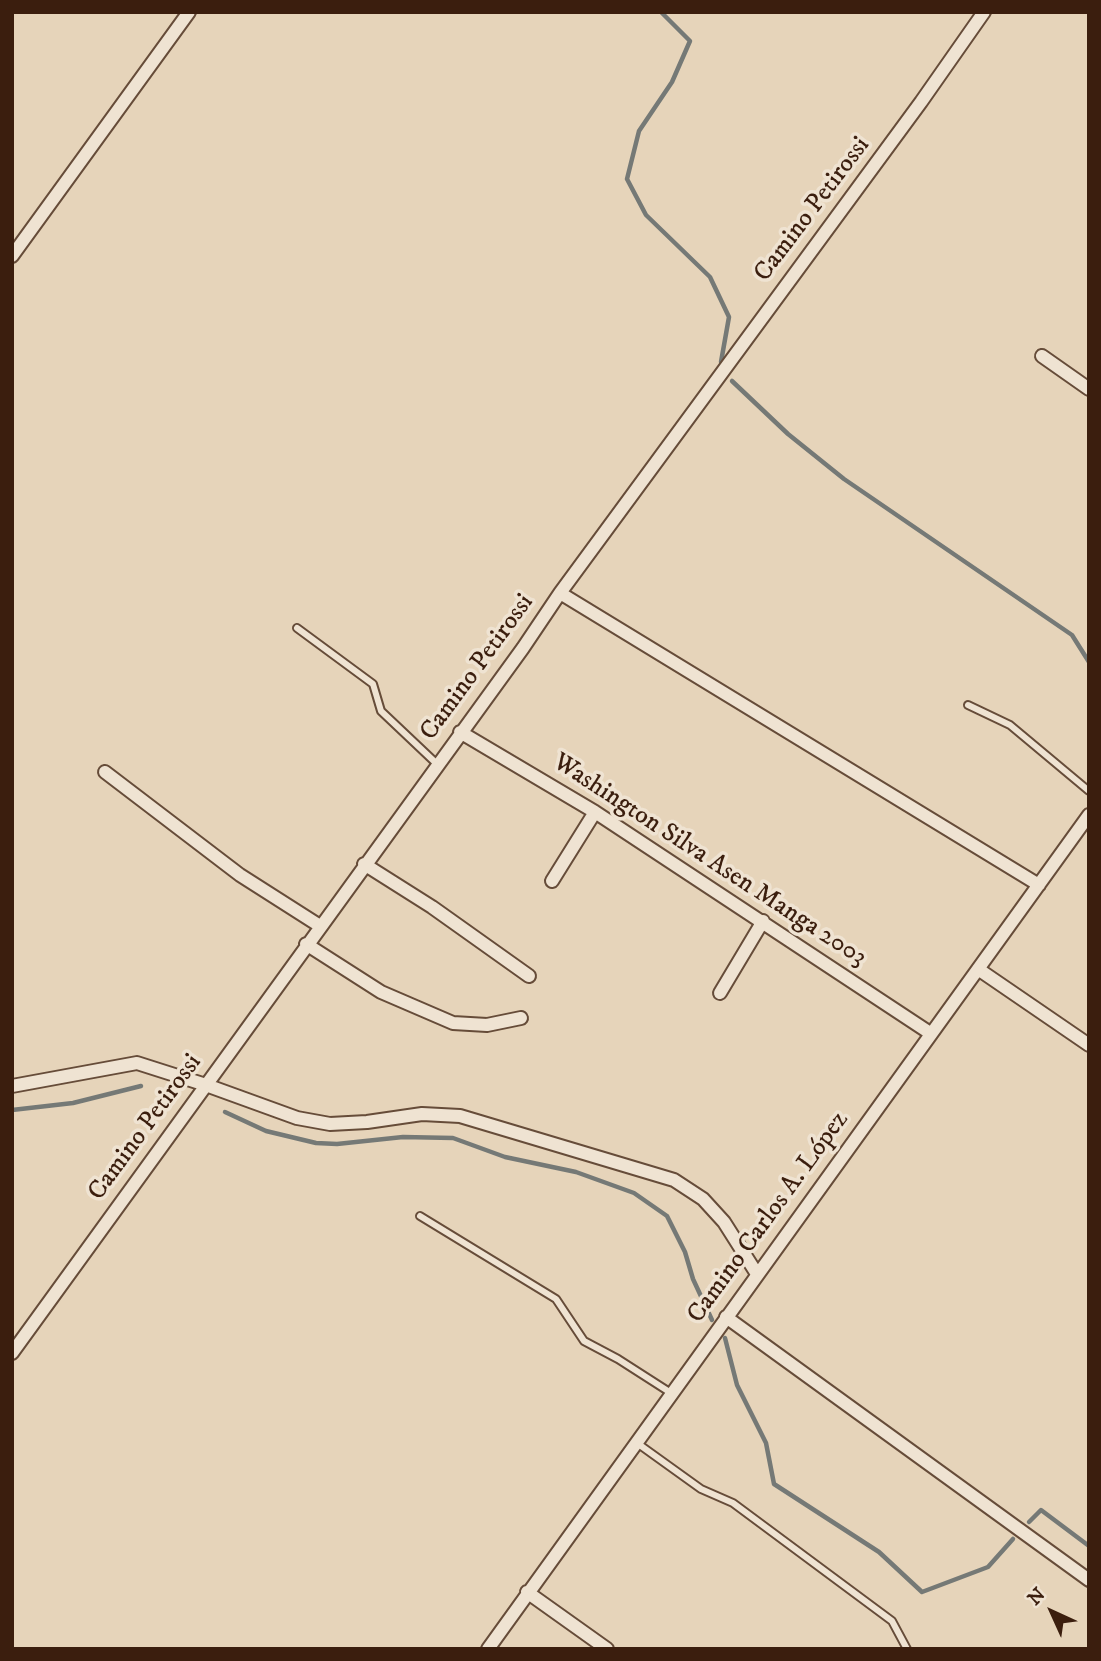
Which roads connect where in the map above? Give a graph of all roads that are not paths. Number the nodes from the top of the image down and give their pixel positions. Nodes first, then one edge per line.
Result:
1 (189, 12) edge
2 (984, 12) edge
3 (12, 256) edge
4 (1042, 356) dead end
5 (1089, 388) edge
6 (560, 593) junction
7 (297, 628) dead end
8 (968, 705) dead end
9 (460, 732) junction
10 (437, 764) junction
11 (104, 772) dead end
12 (1089, 791) edge
13 (595, 811) junction
14 (1089, 815) edge
15 (364, 864) junction
16 (552, 881) dead end
17 (1039, 886) junction
18 (763, 921) junction
19 (320, 926) junction
20 (306, 944) junction
21 (978, 969) junction
22 (528, 976) dead end
23 (720, 993) dead end
24 (521, 1018) dead end
25 (930, 1033) junction
26 (1089, 1045) edge
27 (206, 1084) junction
28 (12, 1086) edge
29 (420, 1216) dead end
30 (757, 1274) junction
31 (726, 1317) junction
32 (12, 1353) edge
33 (671, 1393) junction
34 (636, 1442) junction
35 (1089, 1580) edge
36 (527, 1592) junction
37 (488, 1649) edge
38 (607, 1649) edge
39 (906, 1649) edge

1 - 3 street
2 - 6 street, Camino Petirossi
4 - 5 street
6 - 9 street, Camino Petirossi
6 - 17 street
7 - 10 lane
8 - 12 lane
9 - 10 street, Camino Petirossi
9 - 13 street, Washington Silva Asen Manga 2003
10 - 15 street, Camino Petirossi
11 - 19 street
13 - 16 street
13 - 18 street, Washington Silva Asen Manga 2003
14 - 17 street, Camino Carlos A. López
15 - 19 street, Camino Petirossi
15 - 22 street
17 - 21 street, Camino Carlos A. López
18 - 23 street
18 - 25 street, Washington Silva Asen Manga 2003
19 - 20 street, Camino Petirossi
20 - 24 street
20 - 27 street, Camino Petirossi
21 - 25 street, Camino Carlos A. López
21 - 26 street
25 - 30 street, Camino Carlos A. López
27 - 28 street
27 - 30 street
27 - 32 street, Camino Petirossi
29 - 33 lane
30 - 31 street, Camino Carlos A. López
31 - 33 street, Camino Carlos A. López
31 - 35 street
33 - 34 street, Camino Carlos A. López
34 - 36 street, Camino Carlos A. López
34 - 39 lane
36 - 37 street, Camino Carlos A. López
36 - 38 street

